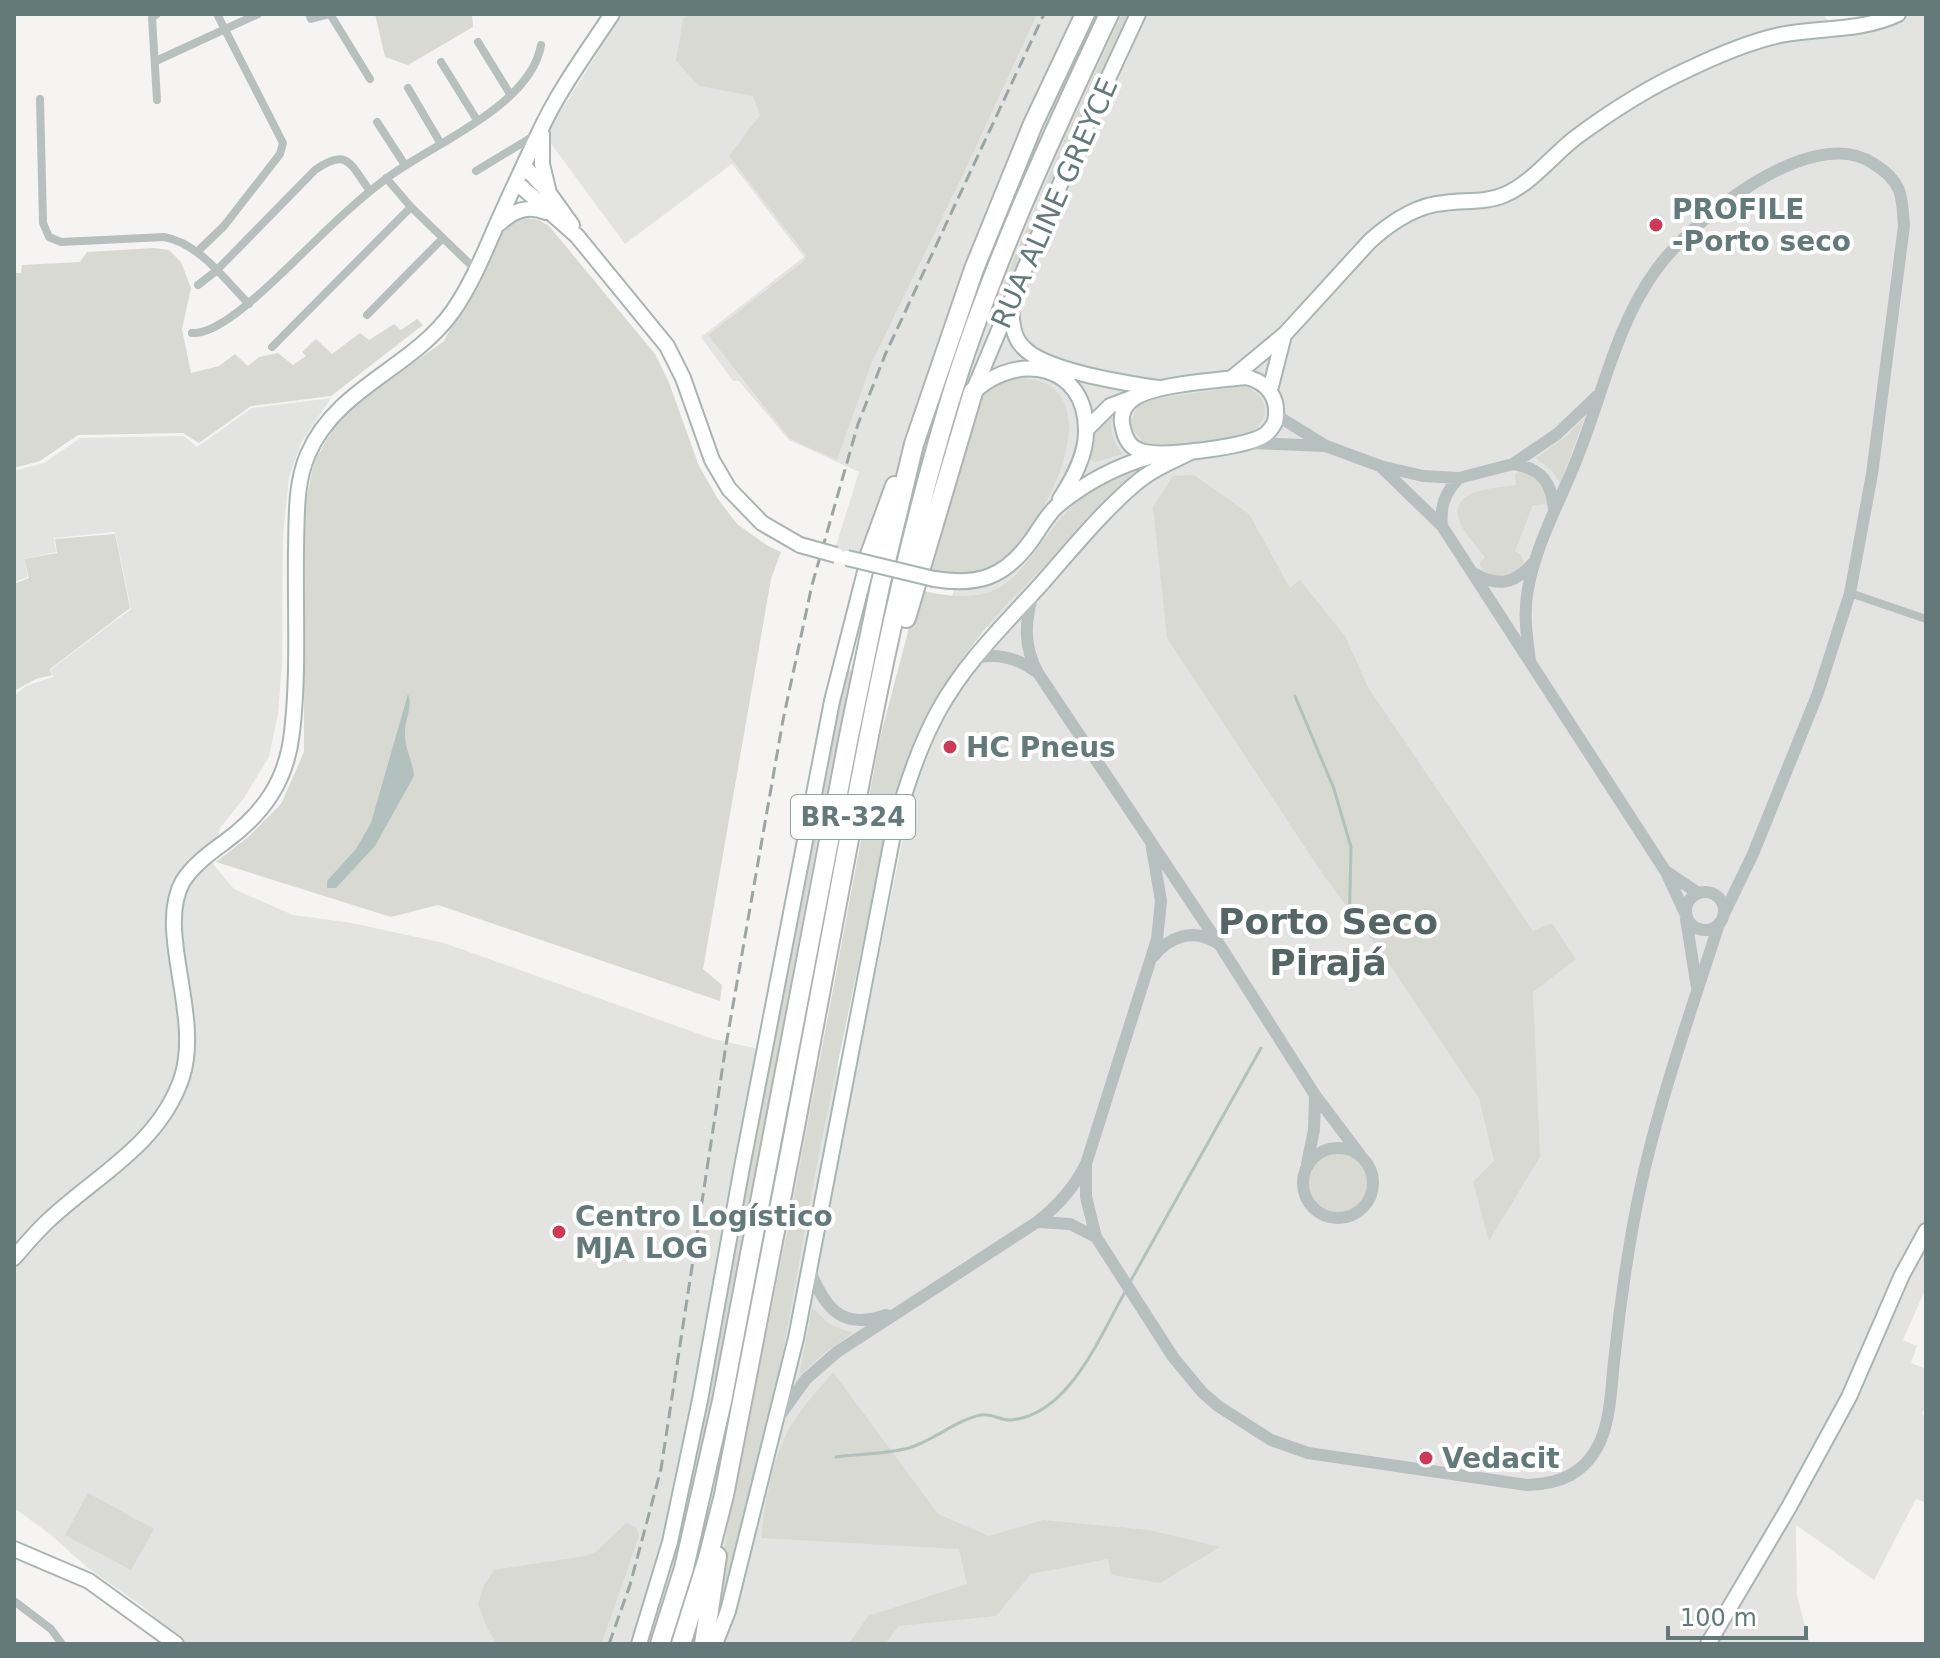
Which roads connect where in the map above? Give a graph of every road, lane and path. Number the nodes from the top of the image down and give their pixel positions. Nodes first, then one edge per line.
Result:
1 (157, 14) edge
2 (217, 14) edge
3 (258, 14) edge
4 (309, 14) edge
5 (330, 14) edge
6 (612, 14) edge
7 (1085, 14) edge
8 (1109, 14) edge
9 (1138, 14) edge
10 (1898, 14) edge
11 (224, 31) junction
12 (478, 42) dead end
13 (541, 45) dead end
14 (156, 61) junction
15 (441, 62) dead end
16 (370, 79) dead end
17 (408, 88) dead end
18 (510, 94) junction
19 (40, 99) dead end
20 (157, 100) dead end
21 (477, 120) junction
22 (377, 122) dead end
23 (540, 128) junction
24 (441, 144) junction
25 (405, 165) junction
26 (524, 166) junction
27 (476, 171) dead end
28 (386, 178) junction
29 (516, 182) junction
30 (370, 191) junction
31 (549, 193) junction
32 (411, 207) junction
33 (556, 219) junction
34 (496, 226) junction
35 (577, 236) junction
36 (443, 238) junction
37 (197, 252) junction
38 (216, 271) junction
39 (477, 271) junction
40 (198, 285) dead end
41 (1010, 300) junction
42 (249, 304) junction
43 (367, 315) dead end
44 (192, 333) dead end
45 (1285, 334) junction
46 (272, 347) dead end
47 (1232, 378) junction
48 (1163, 389) junction
49 (1270, 390) junction
50 (973, 392) junction
51 (1599, 394) junction
52 (1137, 396) junction
53 (1276, 415) junction
54 (1086, 430) junction
55 (1240, 443) junction
56 (914, 444) junction
57 (1326, 446) junction
58 (1193, 451) junction
59 (1083, 454) junction
60 (1161, 454) junction
61 (1125, 464) junction
62 (1513, 464) junction
63 (1380, 466) junction
64 (1459, 478) junction
65 (1055, 508) junction
66 (1554, 513) junction
67 (1442, 526) junction
68 (868, 560) joint
69 (1533, 562) junction
70 (1472, 572) junction
71 (1033, 592) junction
72 (1850, 593) junction
73 (1926, 619) edge
74 (974, 658) junction
75 (1530, 661) junction
76 (1038, 673) junction
77 (866, 747) junction
78 (1151, 842) junction
79 (1666, 872) junction
80 (1740, 880) junction
81 (1704, 893) junction
82 (1686, 916) junction
83 (1722, 919) junction
84 (1221, 947) junction
85 (1152, 959) junction
86 (1697, 991) junction
87 (1315, 1095) junction
88 (1361, 1156) junction
89 (1086, 1164) junction
90 (1307, 1167) junction
91 (1037, 1222) junction
92 (1926, 1231) edge
93 (1096, 1237) junction
94 (14, 1258) edge
95 (809, 1268) junction
96 (908, 1305) junction
97 (776, 1421) junction
98 (724, 1495) junction
99 (14, 1549) edge
100 (14, 1601) edge
101 (157, 1630) junction
102 (62, 1644) edge
103 (170, 1644) edge
104 (176, 1644) edge
105 (638, 1644) edge
106 (660, 1644) edge
107 (681, 1644) edge
108 (704, 1644) edge
109 (715, 1644) edge
110 (1708, 1644) edge

1 - 14 street
2 - 11 street
3 - 11 street
4 - 5 street
5 - 16 street
6 - 23 main road
7 - 56 highway, BR-324
8 - 77 highway, BR-324
9 - 41 main road, RUA ALINE GREYCE
10 - 45 main road
11 - 14 street
11 - 37 street
12 - 18 street
13 - 18 street
14 - 20 street
15 - 21 street
17 - 24 street
18 - 21 street
19 - 37 street
21 - 24 street
22 - 25 street
23 - 26 main road
23 - 27 street
23 - 31 main road
24 - 25 street
25 - 28 street
26 - 29 main road
26 - 31 main road
28 - 30 street
28 - 32 street
29 - 33 main road
29 - 34 main road
30 - 38 street
30 - 42 street
31 - 35 main road
32 - 36 street
32 - 46 street
33 - 34 main road
33 - 35 main road
34 - 39 main road
35 - 65 main road, bridge
36 - 39 street
36 - 43 street
37 - 38 street
38 - 40 street
38 - 42 street
39 - 94 main road
41 - 48 main road
41 - 50 main road, RUA ALINE GREYCE
42 - 44 street
45 - 47 main road
45 - 49 main road
47 - 48 main road
47 - 49 main road
48 - 52 main road
49 - 53 main road
50 - 54 main road
50 - 77 highway
51 - 62 street
51 - 66 street
51 - 72 street
52 - 54 main road
52 - 60 main road
53 - 55 main road
53 - 57 street
54 - 59 main road
55 - 57 street
55 - 58 main road
56 - 68 highway
56 - 106 highway, BR-324
57 - 63 street
58 - 60 main road
58 - 71 main road
59 - 61 main road
59 - 65 main road
60 - 61 main road
61 - 65 main road
62 - 64 street
62 - 66 street
63 - 64 street
63 - 67 street
64 - 67 street
66 - 69 street
67 - 70 street
68 - 105 main road
69 - 70 street
69 - 75 street
70 - 75 street
71 - 74 main road
71 - 76 street
72 - 73 street
72 - 80 street
74 - 76 street
74 - 95 main road
75 - 79 street
76 - 78 street
77 - 98 highway, BR-324
78 - 84 street
78 - 85 street
79 - 81 street
79 - 82 street
80 - 81 street
80 - 83 street
81 - 82 street
81 - 83 street
82 - 83 street
82 - 86 street
83 - 86 street
84 - 85 street
84 - 87 street
85 - 89 street
86 - 93 street
87 - 88 street
87 - 90 street
88 - 90 street
88 - 90 street
89 - 91 street
89 - 93 street
91 - 93 street
91 - 96 street
92 - 110 main road
95 - 96 street
95 - 97 main road
96 - 97 street
97 - 109 main road
98 - 107 highway, BR-324
98 - 108 highway
99 - 101 main road
100 - 102 street
101 - 103 main road
101 - 104 main road

